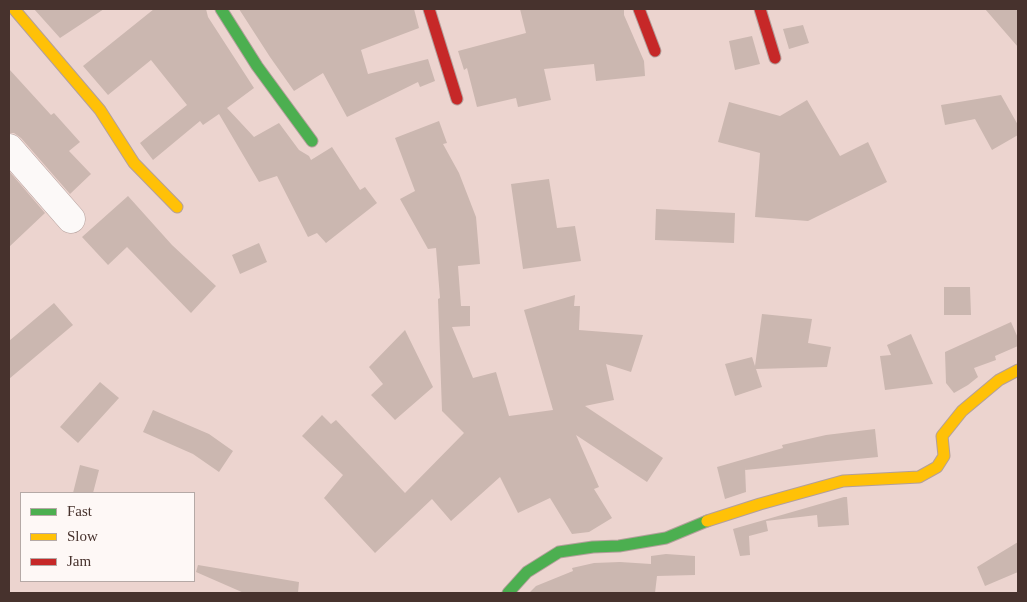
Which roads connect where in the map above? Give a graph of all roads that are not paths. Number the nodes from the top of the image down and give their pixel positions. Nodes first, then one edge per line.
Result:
1 (14, 9) edge
2 (221, 9) edge
3 (429, 9) edge
4 (639, 9) edge
5 (760, 9) edge
6 (655, 51) dead end
7 (775, 58) dead end
8 (457, 99) dead end
9 (312, 141) dead end
10 (9, 148) edge
11 (177, 207) dead end
12 (71, 219) dead end
13 (1018, 370) edge
14 (508, 593) edge

1 - 11 street
2 - 9 street
3 - 8 street
4 - 6 street
5 - 7 street
10 - 12 street
13 - 14 street

